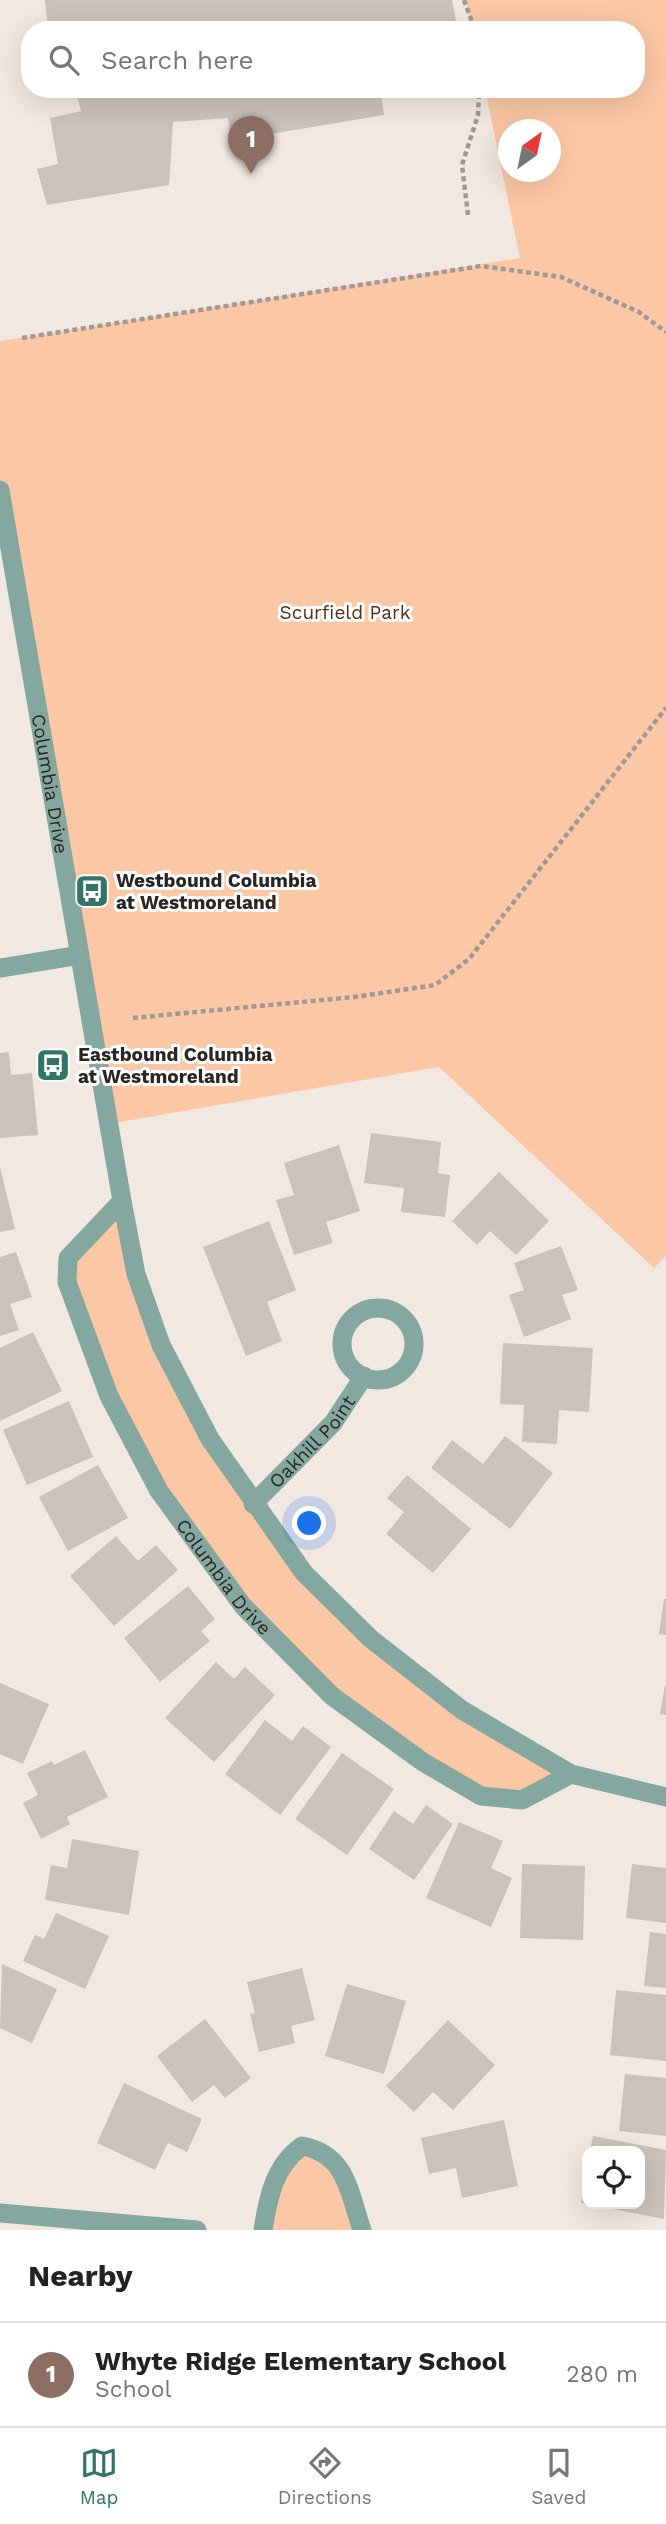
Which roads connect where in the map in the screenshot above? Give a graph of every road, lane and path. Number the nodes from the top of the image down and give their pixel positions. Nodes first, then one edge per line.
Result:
1 (464, 0) edge
2 (474, 21) edge
3 (479, 98) edge
4 (468, 215) dead end
5 (666, 332) edge
6 (22, 338) dead end
7 (0, 490) edge
8 (6, 562) edge
9 (666, 708) edge
10 (80, 955) junction
11 (0, 968) edge
12 (133, 1018) dead end
13 (122, 1201) junction
14 (364, 1376) dead end
15 (253, 1504) junction
16 (571, 1774) junction
17 (666, 1797) edge
18 (0, 2213) edge
19 (197, 2230) edge
20 (264, 2230) edge
21 (362, 2230) edge

1 - 2 path
3 - 4 path
5 - 6 path
7 - 8 street, Columbia Drive
8 - 10 street, Columbia Drive
9 - 12 path
10 - 11 street
10 - 13 street, Columbia Drive
13 - 15 street, Columbia Drive
13 - 16 street, Columbia Drive
14 - 15 street, Oakhill Point
15 - 16 street, Columbia Drive
16 - 17 street, Columbia Drive
18 - 19 street
20 - 21 street

